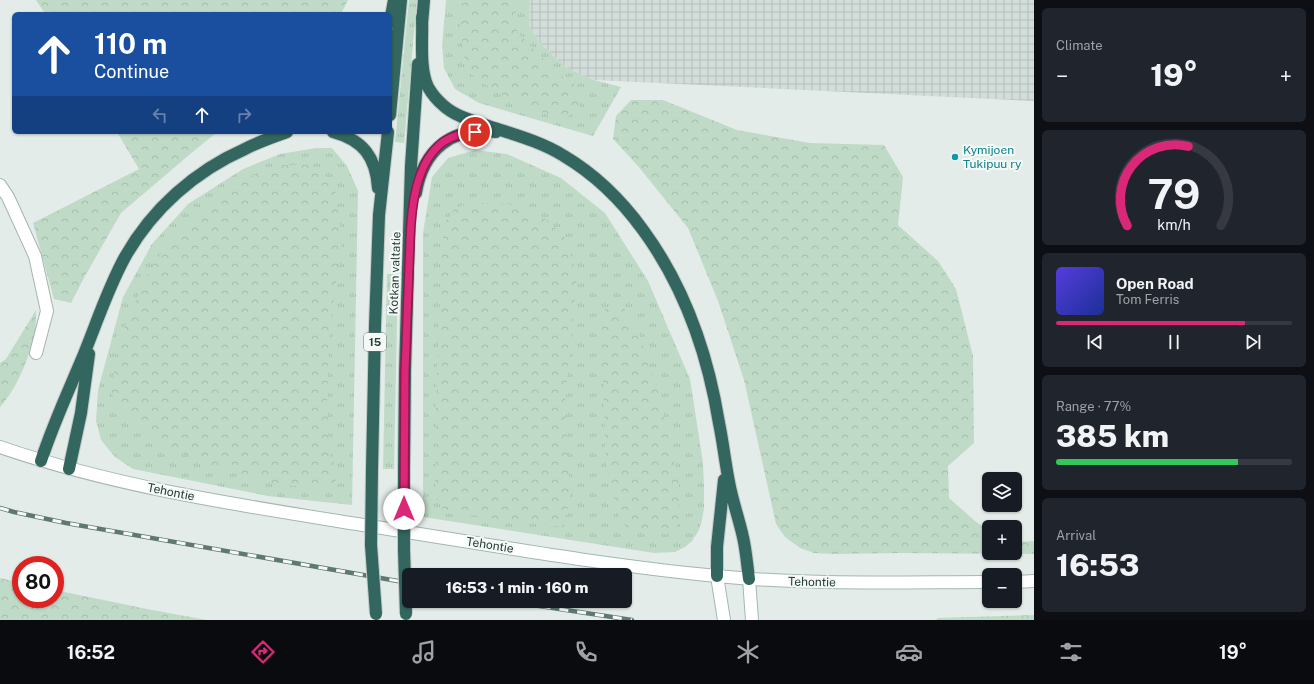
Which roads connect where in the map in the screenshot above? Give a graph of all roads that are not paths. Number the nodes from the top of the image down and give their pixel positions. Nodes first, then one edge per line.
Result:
1 (394, 0) edge
2 (401, 0) edge
3 (424, 0) edge
4 (392, 12) edge
5 (422, 17) junction
6 (392, 94) edge
7 (285, 134) edge
8 (340, 134) edge
9 (388, 134) edge
10 (517, 136) junction
11 (0, 185) edge
12 (379, 215) junction
13 (410, 227) junction
14 (97, 319) junction
15 (36, 353) dead end
16 (0, 447) edge
17 (724, 452) junction
18 (41, 461) junction
19 (69, 469) junction
20 (717, 576) junction
21 (749, 579) junction
22 (1034, 581) edge
23 (982, 582) edge
24 (1022, 582) edge
25 (376, 617) edge
26 (407, 617) edge
27 (724, 620) edge
28 (752, 620) edge

1 - 4 highway
2 - 6 highway
3 - 5 highway, Kotkan valtatie
5 - 10 highway
5 - 13 highway, Kotkan valtatie
7 - 14 highway
8 - 12 highway
9 - 12 highway, Kotkan valtatie / 15
10 - 13 highway
10 - 17 highway
11 - 15 street
12 - 25 highway, Kotkan valtatie / 15, bridge
13 - 26 highway, Kotkan valtatie, bridge
14 - 18 highway
14 - 19 highway
16 - 18 street, Tehontie
17 - 20 highway
17 - 21 highway
18 - 19 street, Tehontie
19 - 20 street, Tehontie
20 - 21 street, Tehontie
20 - 27 street
21 - 23 street, Tehontie
21 - 28 street
22 - 24 street

